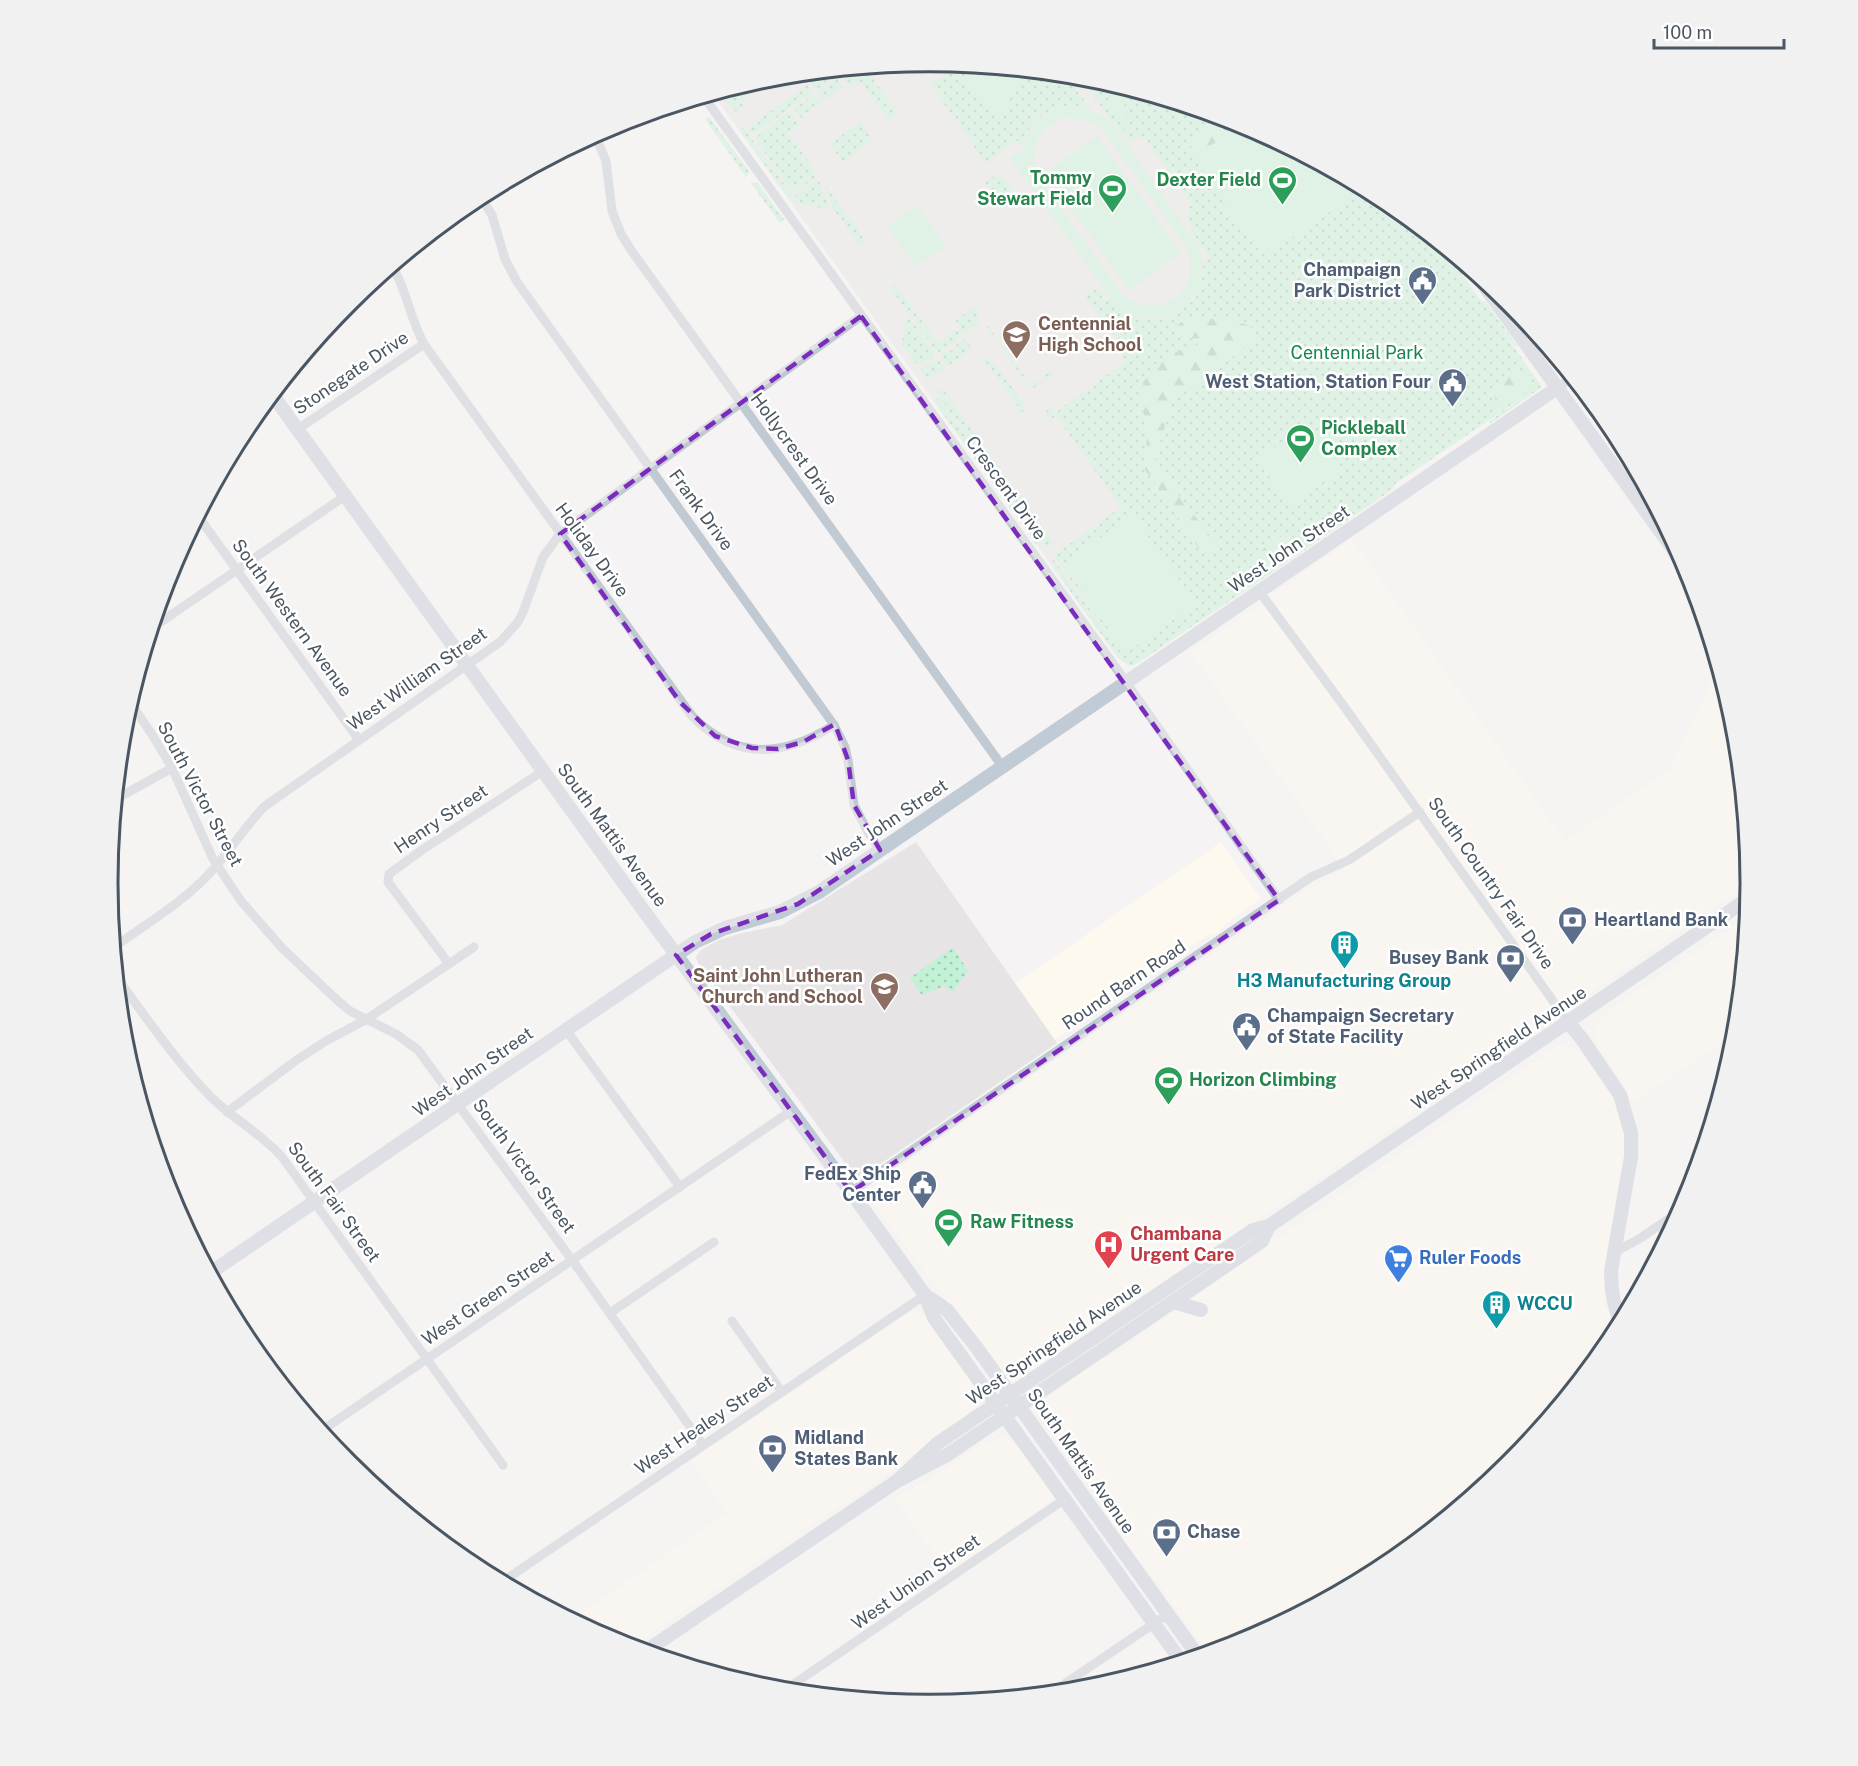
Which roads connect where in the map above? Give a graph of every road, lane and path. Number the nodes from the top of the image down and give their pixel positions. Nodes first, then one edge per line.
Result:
1 (708, 103) edge
2 (598, 143) edge
3 (485, 205) edge
4 (395, 272) edge
5 (1500, 308) edge
6 (861, 316) junction
7 (424, 344) junction
8 (1566, 382) edge
9 (1557, 388) junction
10 (278, 401) edge
11 (741, 402) junction
12 (298, 429) junction
13 (650, 468) junction
14 (345, 496) junction
15 (203, 523) edge
16 (1658, 528) edge
17 (560, 534) junction
18 (237, 570) junction
19 (1259, 591) junction
20 (161, 622) edge
21 (467, 665) junction
22 (1126, 682) junction
23 (137, 712) edge
24 (834, 725) junction
25 (359, 740) junction
26 (1002, 766) junction
27 (172, 768) junction
28 (543, 771) junction
29 (123, 795) edge
30 (1420, 812) junction
31 (880, 850) junction
32 (217, 864) junction
33 (1279, 900) junction
34 (1739, 905) edge
35 (121, 942) edge
36 (474, 947) dead end
37 (676, 955) junction
38 (449, 964) junction
39 (125, 988) edge
40 (367, 1019) junction
41 (1568, 1022) junction
42 (567, 1030) junction
43 (458, 1105) junction
44 (791, 1111) junction
45 (227, 1112) junction
46 (680, 1187) junction
47 (851, 1192) junction
48 (314, 1202) junction
49 (1665, 1221) edge
50 (1269, 1227) junction
51 (714, 1242) dead end
52 (1613, 1253) junction
53 (572, 1260) junction
54 (216, 1269) edge
55 (925, 1295) junction
56 (1173, 1302) junction
57 (1201, 1310) dead end
58 (1617, 1312) edge
59 (610, 1314) junction
60 (732, 1321) dead end
61 (427, 1360) junction
62 (782, 1392) junction
63 (1011, 1393) junction
64 (995, 1404) junction
65 (1020, 1406) junction
66 (1005, 1416) junction
67 (327, 1427) edge
68 (703, 1446) junction
69 (503, 1465) dead end
70 (897, 1481) junction
71 (1065, 1499) junction
72 (510, 1577) edge
73 (1168, 1614) junction
74 (1154, 1624) junction
75 (655, 1646) edge
76 (1193, 1650) edge
77 (1177, 1655) edge
78 (1067, 1681) edge
79 (796, 1682) edge

1 - 6 street, Crescent Drive
2 - 11 street, Hollycrest Drive
3 - 13 street, Frank Drive
4 - 7 street, Holiday Drive
5 - 9 main road
6 - 11 street, West William Street
6 - 22 street, Crescent Drive
7 - 12 street, Stonegate Drive
7 - 17 street, Holiday Drive
8 - 9 street, West John Street
9 - 16 main road
9 - 19 main road, West John Street
10 - 12 main road, South Mattis Avenue
11 - 13 street, West William Street
11 - 26 street, Hollycrest Drive
12 - 14 main road, South Mattis Avenue
13 - 17 street, West William Street
13 - 24 street, Frank Drive
14 - 18 street
14 - 21 main road, South Mattis Avenue
15 - 18 street, South Western Avenue
17 - 21 street, West William Street
17 - 24 street, Holiday Drive
18 - 20 street
18 - 25 street, South Western Avenue
19 - 22 main road, West John Street
19 - 30 street, South Country Fair Drive
21 - 25 street, West William Street
21 - 28 main road, South Mattis Avenue
22 - 26 main road, West John Street
22 - 33 street, Crescent Drive
23 - 27 street, South Victor Street
24 - 31 street, Frank Drive
25 - 32 street, West William Street
26 - 31 main road, West John Street
27 - 29 street
27 - 32 street, South Victor Street
28 - 37 main road, South Mattis Avenue
28 - 38 street, Henry Street
30 - 33 street, Round Barn Road
30 - 41 street, South Country Fair Drive
31 - 37 main road, West John Street
32 - 35 street, West William Street
32 - 40 street, South Victor Street
33 - 47 street, Round Barn Road
34 - 41 main road, West Springfield Avenue
36 - 38 street
37 - 42 main road, West John Street
37 - 44 main road, South Mattis Avenue
38 - 40 street
39 - 45 street, South Fair Street
40 - 43 street, South Victor Street
40 - 45 street
41 - 50 main road, West Springfield Avenue
41 - 52 main road, South Country Fair Drive
42 - 43 main road, West John Street
42 - 46 street
43 - 48 main road, West John Street
43 - 53 street, South Victor Street
44 - 46 street, West Green Street
44 - 47 main road, South Mattis Avenue
45 - 48 street, South Fair Street
46 - 53 street, West Green Street
47 - 55 main road, South Mattis Avenue
48 - 54 main road, West John Street
48 - 61 street, South Fair Street
49 - 52 street
50 - 56 main road, West Springfield Avenue
50 - 63 main road, West Springfield Avenue
51 - 59 street
52 - 58 main road, South Country Fair Drive
53 - 59 street, South Victor Street
53 - 61 street, West Green Street
55 - 62 street, West Healey Street
55 - 63 main road, South Mattis Avenue
55 - 64 main road, South Mattis Avenue
56 - 57 main road
56 - 65 main road, West Springfield Avenue
59 - 68 street, South Victor Street
60 - 62 street
61 - 67 street, West Green Street
61 - 69 street, South Fair Street
62 - 68 street, West Healey Street
63 - 64 main road, West Springfield Avenue
63 - 65 main road, South Mattis Avenue
64 - 66 main road, South Mattis Avenue
64 - 70 main road, West Springfield Avenue
65 - 66 main road, West Springfield Avenue
65 - 73 main road, South Mattis Avenue
66 - 70 main road, West Springfield Avenue
66 - 71 main road, South Mattis Avenue
68 - 72 street, West Healey Street
70 - 75 main road, West Springfield Avenue
71 - 74 main road, South Mattis Avenue
71 - 79 street, West Union Street
73 - 74 street
73 - 76 main road, South Mattis Avenue
74 - 77 main road, South Mattis Avenue
74 - 78 street

